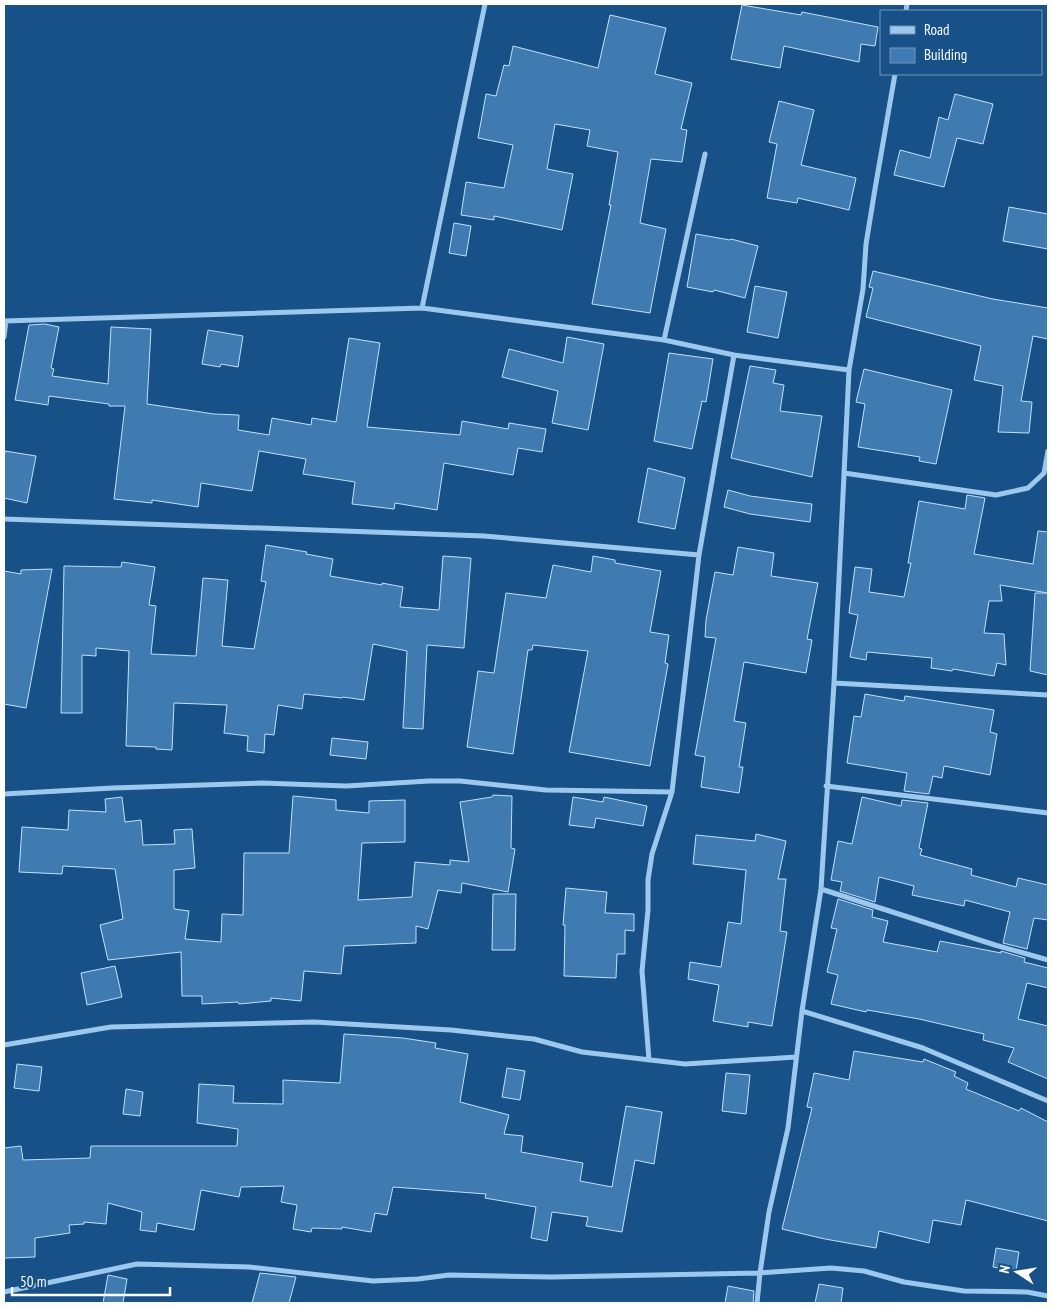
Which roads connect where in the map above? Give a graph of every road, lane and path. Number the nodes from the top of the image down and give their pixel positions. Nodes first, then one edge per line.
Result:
1 (486, 4) edge
2 (895, 75) edge
3 (705, 154) dead end
4 (422, 308) junction
5 (5, 321) edge
6 (4, 337) edge
7 (664, 340) junction
8 (734, 355) junction
9 (849, 370) junction
10 (1048, 451) edge
11 (844, 473) junction
12 (4, 519) edge
13 (699, 555) junction
14 (834, 683) junction
15 (1048, 696) edge
16 (826, 786) junction
17 (672, 792) junction
18 (4, 794) edge
19 (1048, 813) edge
20 (821, 889) junction
21 (1048, 960) edge
22 (802, 1011) junction
23 (4, 1045) edge
24 (796, 1057) junction
25 (649, 1060) junction
26 (1048, 1100) edge
27 (760, 1273) junction
28 (4, 1292) edge
29 (1048, 1296) edge
30 (757, 1303) edge

1 - 4 street
2 - 9 street
3 - 7 street
4 - 5 street
4 - 7 street
5 - 6 street
7 - 8 street
8 - 9 street
8 - 13 street
9 - 11 street
10 - 11 street
11 - 14 street
12 - 13 street
13 - 17 street
14 - 15 street
14 - 16 street
16 - 19 street
16 - 20 street
17 - 18 street
17 - 25 street
20 - 21 street
20 - 22 street
22 - 24 street
22 - 26 street
23 - 25 street
24 - 25 street
24 - 27 street
27 - 28 street
27 - 29 street
27 - 30 street

